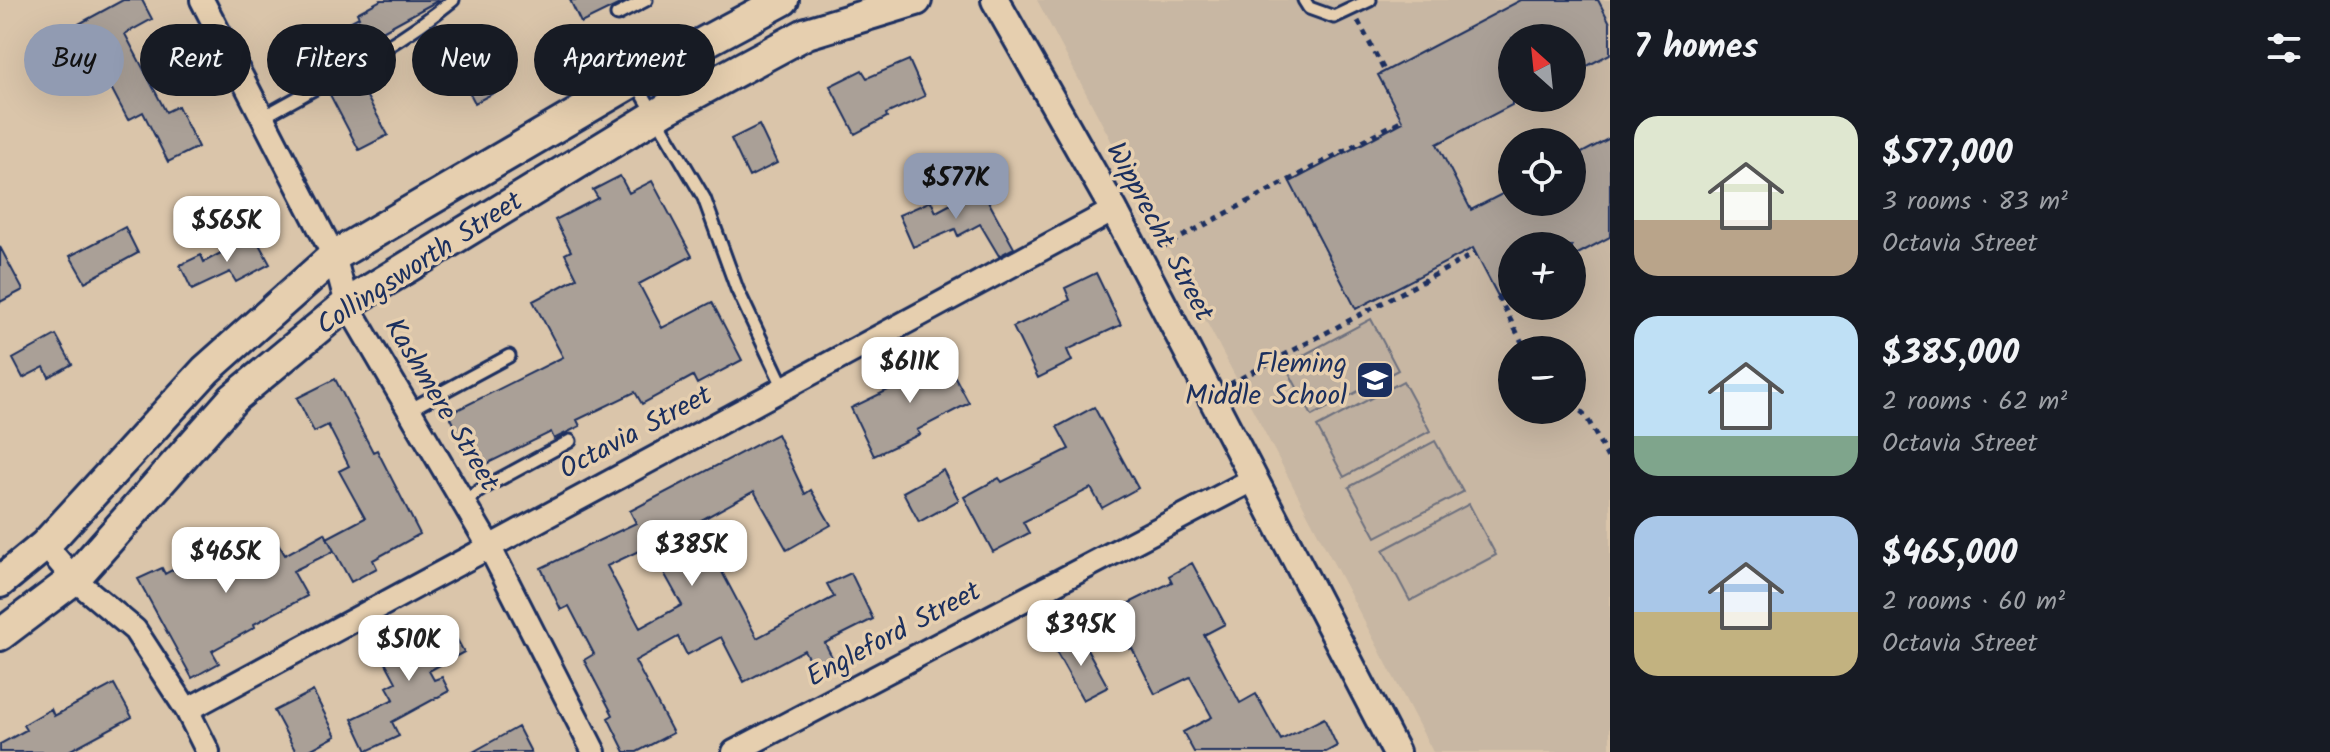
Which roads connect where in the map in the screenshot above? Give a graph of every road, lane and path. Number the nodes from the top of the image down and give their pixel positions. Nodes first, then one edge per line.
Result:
1 (202, 0) edge
2 (453, 0) edge
3 (646, 0) edge
4 (783, 0) edge
5 (916, 0) edge
6 (995, 0) edge
7 (1304, 0) edge
8 (1370, 0) edge
9 (1352, 9) junction
10 (617, 15) dead end
11 (715, 37) edge
12 (1385, 72) dead end
13 (607, 96) edge
14 (644, 96) edge
15 (655, 115) junction
16 (263, 117) junction
17 (1402, 120) dead end
18 (1114, 210) junction
19 (1476, 253) dead end
20 (334, 256) junction
21 (1139, 259) junction
22 (347, 304) junction
23 (509, 356) dead end
24 (784, 388) junction
25 (1209, 395) junction
26 (409, 410) junction
27 (1586, 416) edge
28 (570, 441) dead end
29 (1610, 462) edge
30 (1252, 480) junction
31 (463, 502) junction
32 (45, 545) junction
33 (489, 546) junction
34 (74, 579) junction
35 (0, 582) edge
36 (0, 635) edge
37 (187, 710) junction
38 (208, 752) edge
39 (594, 752) edge
40 (734, 752) edge
41 (1396, 752) edge

1 - 16 street, Kashmere Street
2 - 16 lane
3 - 10 lane
4 - 11 main road, Collingsworth Street
5 - 15 main road, Collingsworth Street
6 - 18 street, Wipprecht Street
7 - 9 lane
8 - 9 lane
9 - 12 path
13 - 20 main road, Collingsworth Street
14 - 15 lane
15 - 22 main road, Collingsworth Street
15 - 24 lane
16 - 20 street, Kashmere Street
17 - 21 path
18 - 21 street, Wipprecht Street
18 - 24 street, Octavia Street
19 - 25 path
20 - 22 street, Kashmere Street
20 - 32 main road, Collingsworth Street
21 - 25 street, Wipprecht Street
22 - 26 street, Kashmere Street
22 - 34 main road, Collingsworth Street
23 - 26 lane
24 - 33 street, Octavia Street
25 - 30 street, Wipprecht Street
26 - 31 street, Kashmere Street
27 - 29 path
28 - 31 lane
30 - 40 street, Engleford Street
30 - 41 street, Wipprecht Street
31 - 33 street, Kashmere Street
32 - 34 street
32 - 35 main road, Collingsworth Street
33 - 37 street, Octavia Street
33 - 39 street, Kashmere Street
34 - 36 main road, Collingsworth Street
34 - 37 street
37 - 38 street

